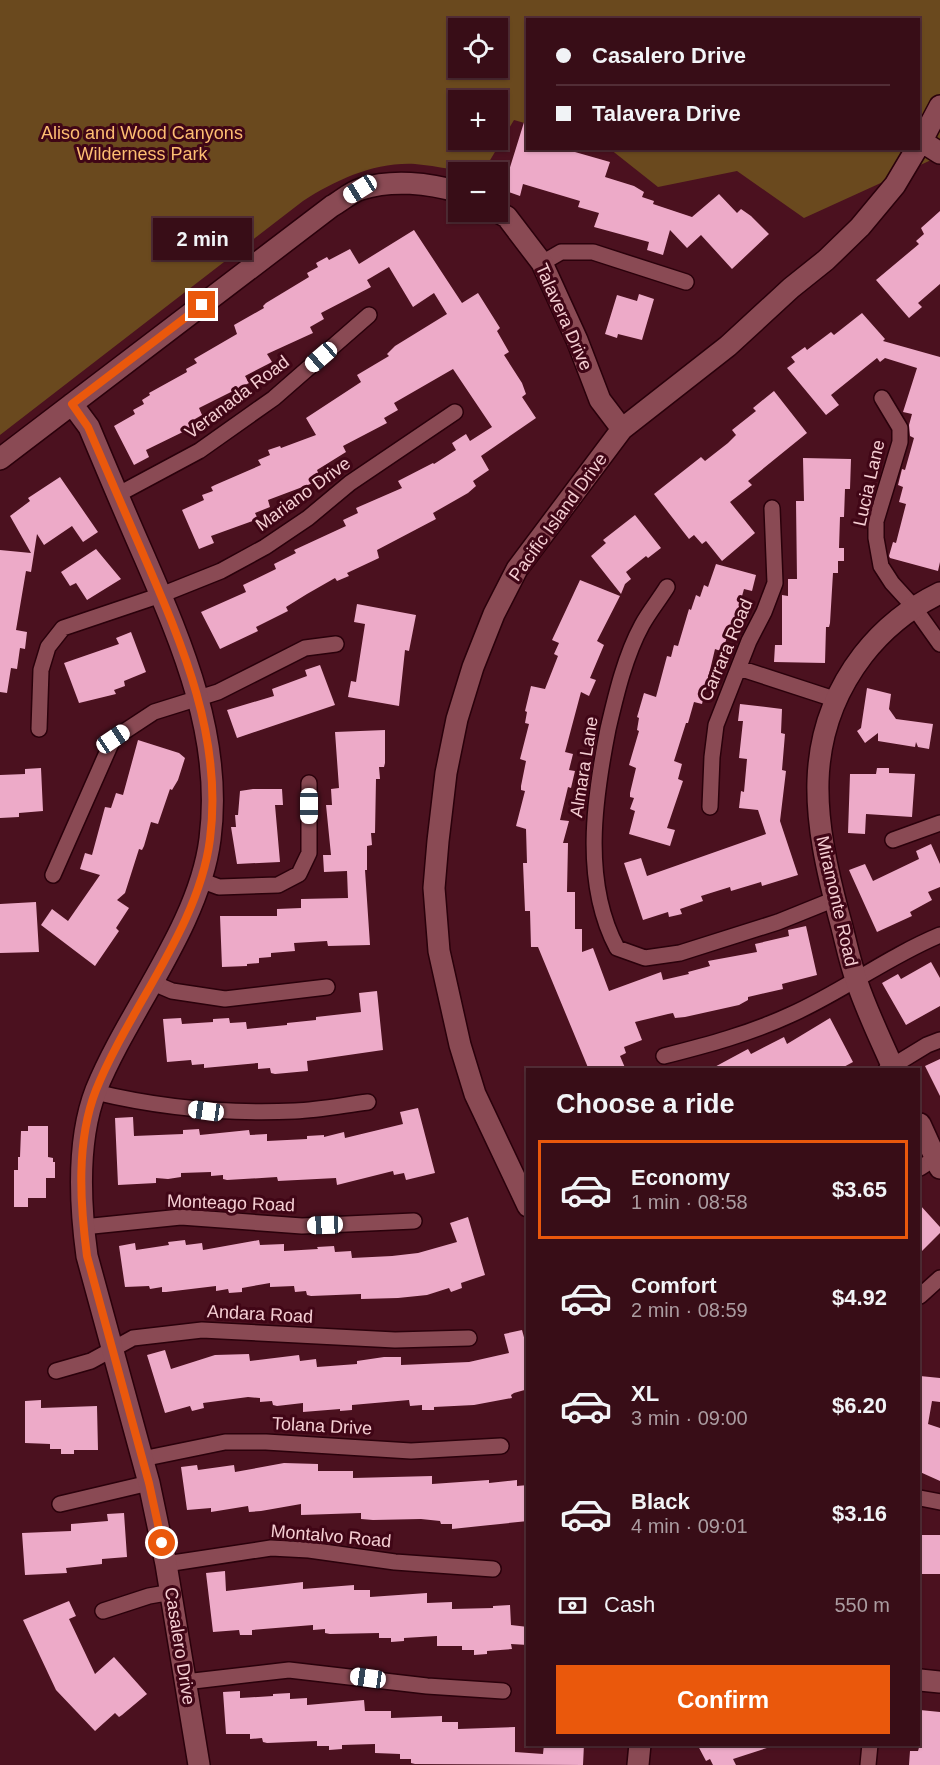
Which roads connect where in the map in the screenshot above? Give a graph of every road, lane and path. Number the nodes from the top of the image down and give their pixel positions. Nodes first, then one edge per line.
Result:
1 (940, 105) edge
2 (920, 143) edge
3 (920, 145) edge
4 (916, 150) edge
5 (940, 153) edge
6 (448, 189) edge
7 (508, 218) edge
8 (542, 263) junction
9 (686, 282) dead end
10 (369, 315) dead end
11 (882, 398) dead end
12 (72, 404) junction
13 (455, 412) dead end
14 (622, 429) junction
15 (0, 459) edge
16 (117, 495) junction
17 (772, 508) dead end
18 (667, 587) dead end
19 (940, 593) edge
20 (161, 595) junction
21 (913, 606) junction
22 (336, 644) dead end
23 (940, 644) edge
24 (739, 668) junction
25 (199, 698) junction
26 (834, 699) junction
27 (39, 729) dead end
28 (309, 783) dead end
29 (711, 807) dead end
30 (940, 823) edge
31 (893, 840) dead end
32 (53, 875) dead end
33 (200, 880) junction
34 (835, 899) junction
35 (940, 935) edge
36 (856, 979) junction
37 (151, 982) junction
38 (327, 987) dead end
39 (940, 1040) edge
40 (664, 1056) dead end
41 (891, 1068) edge
42 (95, 1092) junction
43 (368, 1102) dead end
44 (920, 1124) edge
45 (934, 1162) edge
46 (526, 1202) edge
47 (414, 1221) dead end
48 (83, 1227) junction
49 (940, 1278) edge
50 (920, 1296) edge
51 (469, 1338) dead end
52 (112, 1349) junction
53 (56, 1371) dead end
54 (501, 1446) dead end
55 (142, 1459) junction
56 (149, 1483) junction
57 (920, 1498) edge
58 (940, 1502) edge
59 (60, 1504) dead end
60 (166, 1563) junction
61 (493, 1569) dead end
62 (172, 1592) junction
63 (103, 1611) dead end
64 (920, 1680) edge
65 (185, 1682) junction
66 (940, 1682) edge
67 (503, 1691) dead end
68 (640, 1746) edge
69 (870, 1746) edge
70 (198, 1765) edge
71 (638, 1765) edge
72 (868, 1765) edge

1 - 2 street, Pacific Island Drive
3 - 5 street
4 - 14 street, Pacific Island Drive
6 - 12 street
7 - 8 street, Talavera Drive
8 - 9 street
8 - 14 street, Talavera Drive
10 - 16 street, Veranada Road
11 - 21 street, Lucia Lane
12 - 15 street
12 - 16 street, Casalero Drive
13 - 20 street, Mariano Drive
14 - 46 street, Pacific Island Drive
16 - 20 street, Casalero Drive
17 - 24 street, Carrara Road
18 - 34 street, Almara Lane
19 - 21 street, Miramonte Road
20 - 25 street, Casalero Drive
20 - 27 street, Mariano Drive
21 - 23 street, Lucia Lane
21 - 26 street, Miramonte Road
22 - 25 street
24 - 26 street
24 - 29 street, Carrara Road
25 - 32 street
25 - 33 street, Casalero Drive
26 - 34 street, Miramonte Road
28 - 33 street
30 - 31 street
33 - 37 street, Casalero Drive
34 - 36 street, Miramonte Road
35 - 36 street
36 - 40 street
36 - 41 street, Miramonte Road
37 - 38 street
37 - 42 street, Casalero Drive
39 - 41 street
42 - 43 street
42 - 48 street, Casalero Drive
44 - 45 street
47 - 48 street, Monteago Road
48 - 52 street, Casalero Drive
49 - 50 street
51 - 52 street, Andara Road
52 - 53 street, Andara Road
52 - 55 street, Casalero Drive
54 - 55 street, Tolana Drive
55 - 56 street, Casalero Drive
56 - 59 street
56 - 60 street, Casalero Drive
57 - 58 street
60 - 61 street, Montalvo Road
60 - 62 street, Casalero Drive
62 - 63 street
62 - 65 street, Casalero Drive
64 - 66 street
65 - 67 street
65 - 70 street, Casalero Drive
68 - 71 street
69 - 72 street

